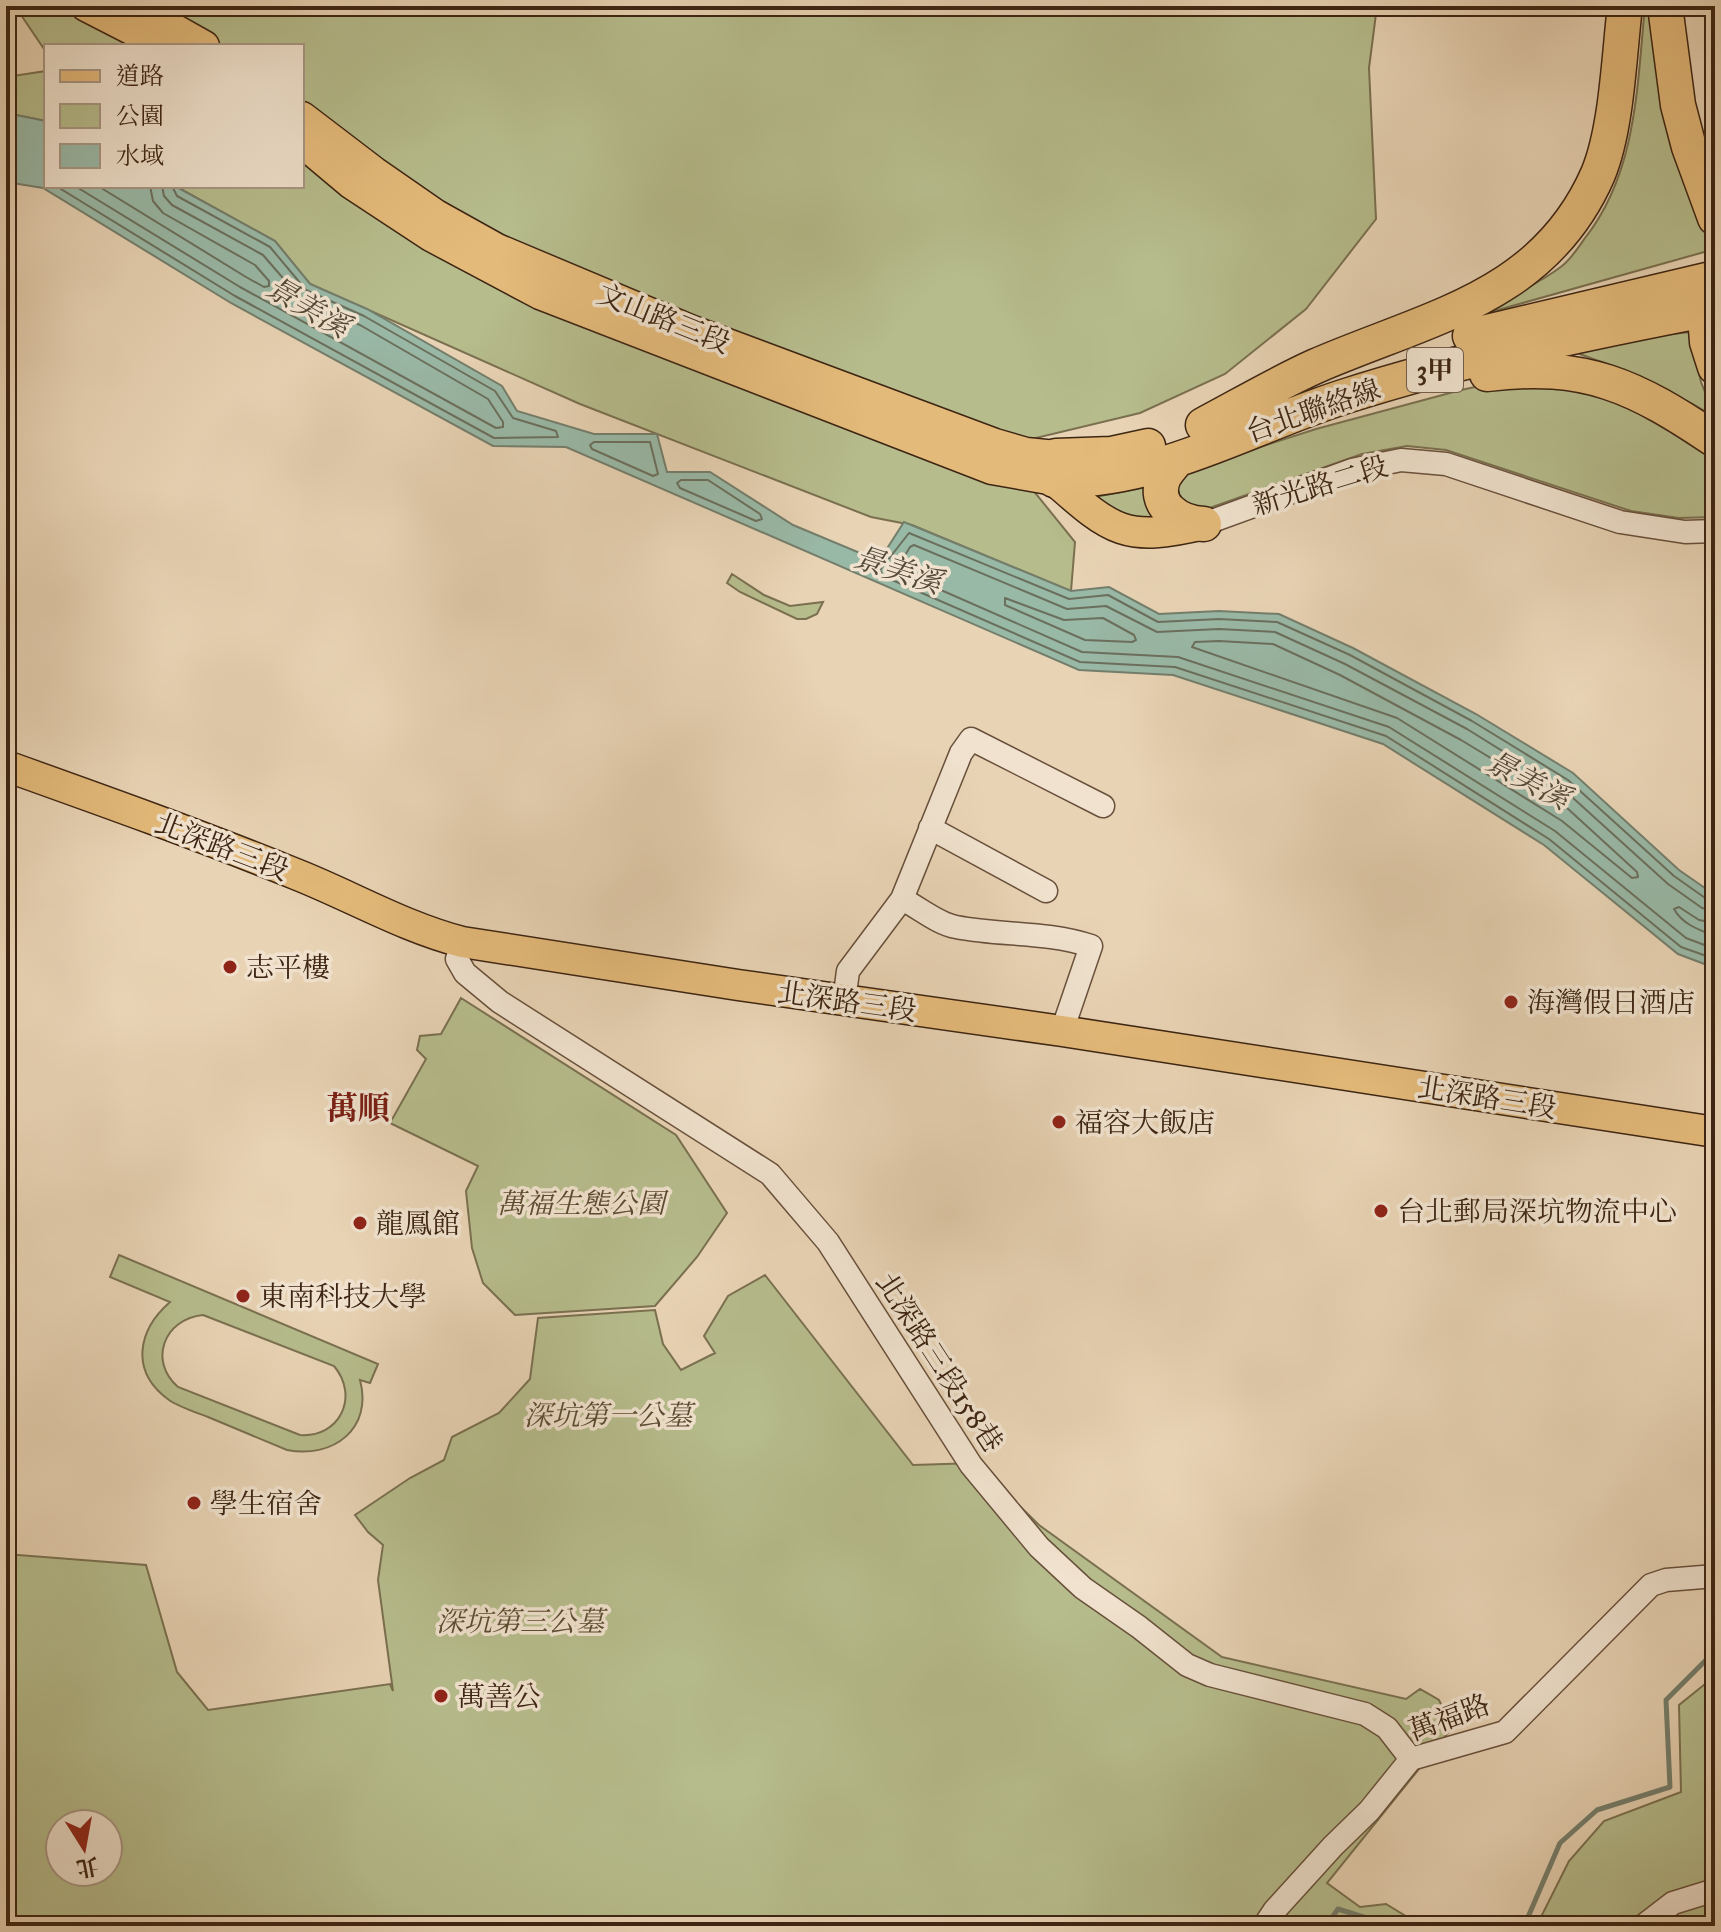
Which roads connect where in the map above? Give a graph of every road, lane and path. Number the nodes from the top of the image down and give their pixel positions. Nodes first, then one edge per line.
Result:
1 (86, 6) edge
2 (133, 6) edge
3 (1625, 6) edge
4 (1665, 6) edge
5 (160, 44) edge
6 (200, 44) edge
7 (304, 119) edge
8 (304, 144) edge
9 (1715, 218) edge
10 (1709, 294) edge
11 (1715, 367) edge
12 (1287, 417) junction
13 (1203, 425) junction
14 (1715, 440) edge
15 (1176, 461) junction
16 (1055, 468) junction
17 (1204, 524) junction
18 (1715, 531) edge
19 (6, 766) edge
20 (1103, 806) dead end
21 (930, 828) junction
22 (1046, 891) dead end
23 (902, 899) junction
24 (462, 942) junction
25 (844, 1001) junction
26 (1062, 1031) junction
27 (1715, 1132) edge
28 (1715, 1576) edge
29 (1411, 1759) junction
30 (1715, 1890) edge
31 (1264, 1926) edge
32 (1643, 1926) edge

1 - 5 main road
2 - 6 main road
3 - 13 highway
4 - 9 highway
7 - 16 main road, 文山路三段
8 - 16 main road, 文山路三段
10 - 11 highway
10 - 12 highway, 台北聯絡線 / 3甲
10 - 13 highway, 台北聯絡線 / 3甲
12 - 14 highway
12 - 15 highway, 台北聯絡線 / 3甲
13 - 16 highway, 台北聯絡線 / 3甲
15 - 16 highway, 台北聯絡線 / 3甲
15 - 17 highway
16 - 17 main road, 新光路二段
17 - 18 street, 新光路二段
19 - 24 main road, 北深路三段
20 - 21 street
21 - 22 street
21 - 23 street
23 - 25 street
23 - 26 street
24 - 25 main road, 北深路三段
24 - 29 street, 北深路三段158巷
25 - 26 main road, 北深路三段
26 - 27 main road, 北深路三段
28 - 29 street, 萬福路
29 - 31 street, 萬福路
30 - 32 street

